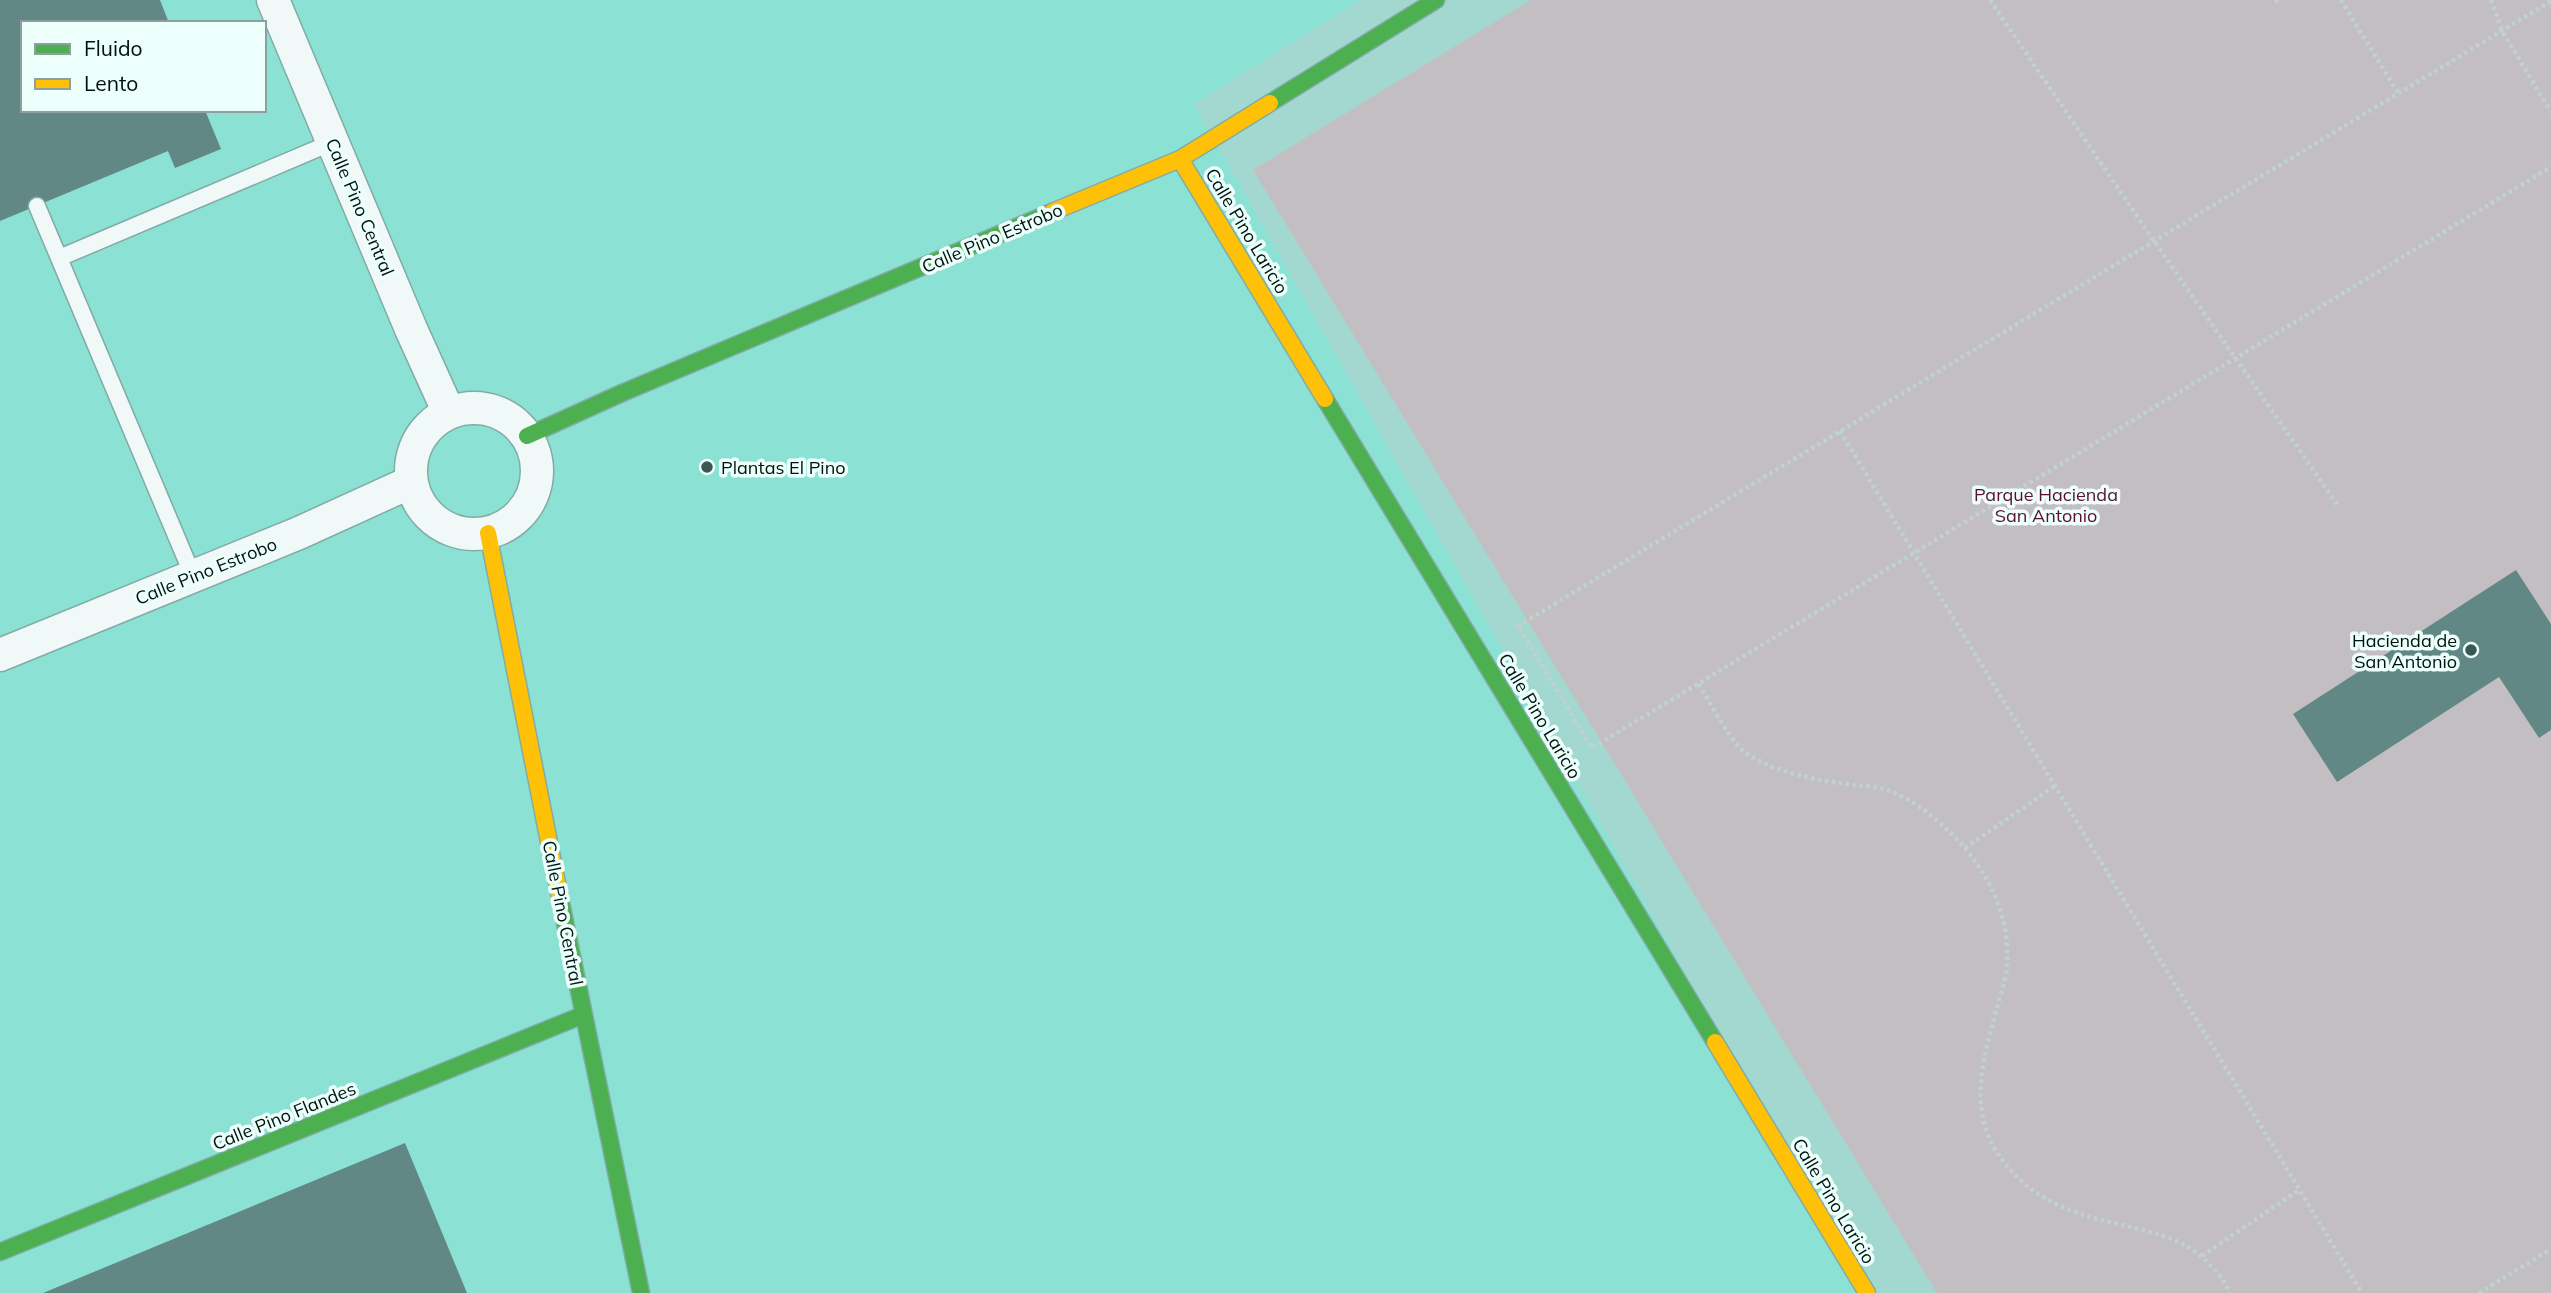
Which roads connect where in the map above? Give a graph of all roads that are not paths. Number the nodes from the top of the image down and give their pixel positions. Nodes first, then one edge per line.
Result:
1 (273, 0) edge
2 (1436, 0) edge
3 (333, 142) junction
4 (1180, 159) junction
5 (37, 206) dead end
6 (59, 258) junction
7 (449, 413) junction
8 (527, 436) junction
9 (411, 482) junction
10 (488, 533) junction
11 (193, 576) junction
12 (0, 655) edge
13 (583, 1015) junction
14 (0, 1252) edge
15 (641, 1293) edge
16 (1867, 1293) edge

1 - 3 street, Calle Pino Central
2 - 4 street, Calle Pino Estrobo
3 - 6 lane
3 - 7 street, Calle Pino Central
4 - 8 street, Calle Pino Estrobo
4 - 16 street, Calle Pino Laricio
5 - 6 lane
6 - 11 lane
7 - 8 street
7 - 9 street
8 - 10 street
9 - 10 street
9 - 11 street, Calle Pino Estrobo
10 - 13 street, Calle Pino Central
11 - 12 street, Calle Pino Estrobo
13 - 14 street, Calle Pino Flandes
13 - 15 street, Calle Pino Central

